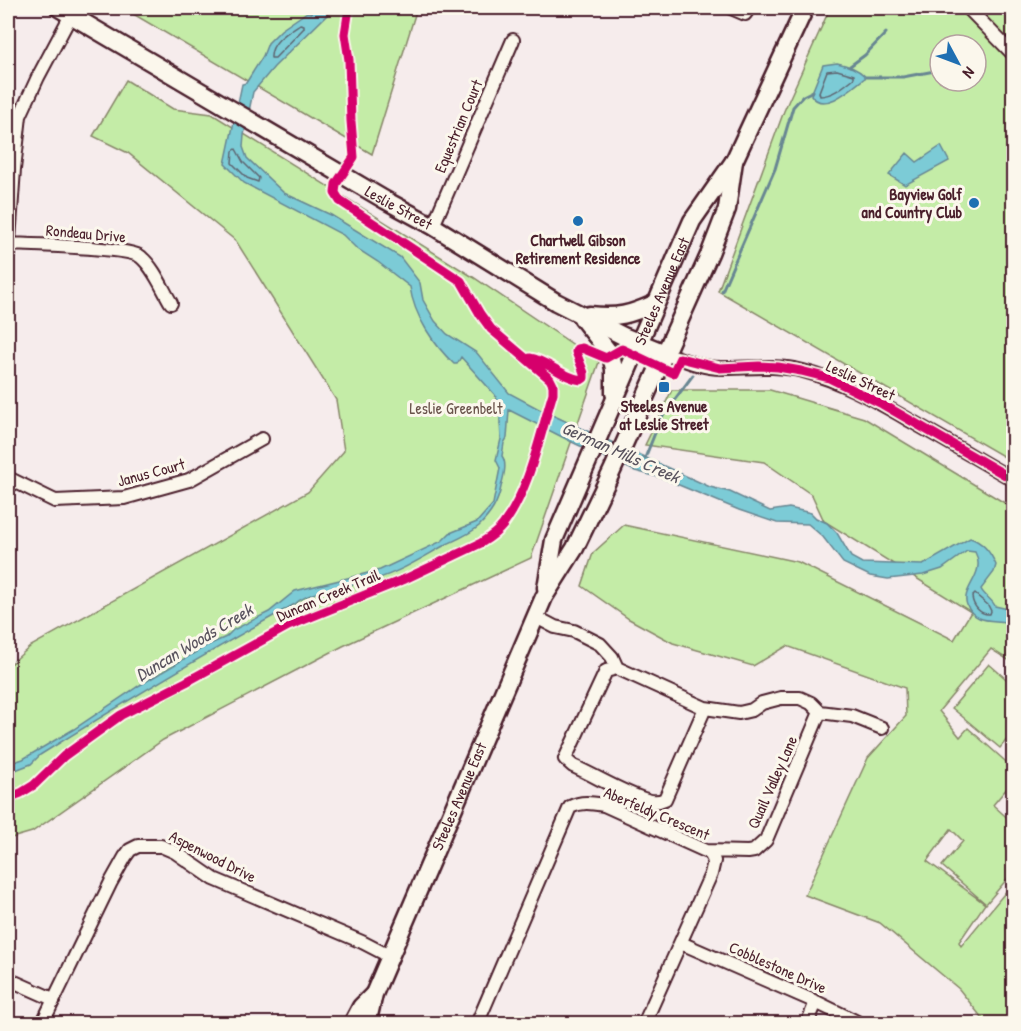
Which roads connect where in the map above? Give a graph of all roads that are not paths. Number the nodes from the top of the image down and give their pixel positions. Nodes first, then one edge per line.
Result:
1 (731, 8) edge
2 (748, 8) edge
3 (805, 8) edge
4 (968, 8) edge
5 (65, 11) edge
6 (513, 40) dead end
7 (1014, 55) edge
8 (8, 110) edge
9 (20, 116) junction
10 (734, 160) junction
11 (433, 226) junction
12 (8, 248) edge
13 (171, 303) dead end
14 (656, 303) junction
15 (580, 315) junction
16 (640, 342) junction
17 (664, 352) junction
18 (615, 398) junction
19 (262, 439) dead end
20 (8, 478) edge
21 (1014, 480) edge
22 (544, 597) junction
23 (536, 617) junction
24 (617, 668) junction
25 (705, 708) junction
26 (820, 712) junction
27 (882, 728) dead end
28 (706, 851) junction
29 (681, 943) junction
30 (391, 957) junction
31 (8, 979) edge
32 (374, 994) junction
33 (52, 999) junction
34 (816, 1002) junction
35 (42, 1023) edge
36 (352, 1023) edge
37 (367, 1023) edge
38 (477, 1023) edge
39 (644, 1023) edge
40 (807, 1023) edge
41 (861, 1023) edge

1 - 2 street
3 - 10 main road, Steeles Avenue East
4 - 7 street
5 - 9 street
5 - 11 main road, Leslie Street
6 - 11 street, Equestrian Court
8 - 9 street
9 - 12 street
10 - 14 main road, Steeles Avenue East
10 - 17 main road, Steeles Avenue East
11 - 15 main road, Leslie Street
12 - 13 street, Rondeau Drive
14 - 15 main road
14 - 16 main road, Steeles Avenue East
15 - 16 main road, Leslie Street
15 - 18 main road
16 - 17 main road, Leslie Street
16 - 18 main road, Steeles Avenue East
17 - 21 street, Leslie Street
17 - 22 main road, Steeles Avenue East
18 - 22 main road, Steeles Avenue East
19 - 20 street, Janus Court
22 - 23 main road, Steeles Avenue East
23 - 24 street
23 - 30 main road, Steeles Avenue East
24 - 25 street
24 - 25 street
25 - 26 street
26 - 27 street
26 - 28 street, Quail Valley Lane
28 - 29 street, Aberfeldy Crescent
28 - 38 street, Aberfeldy Crescent
29 - 34 street, Cobblestone Drive
29 - 39 street, Aberfeldy Crescent
30 - 32 main road, Steeles Avenue East
30 - 33 street, Aspenwood Drive
31 - 33 street
32 - 36 main road, Steeles Avenue East
32 - 37 main road, Steeles Avenue East
33 - 35 street, Aspenwood Drive
34 - 40 street
34 - 41 street, Cobblestone Drive

